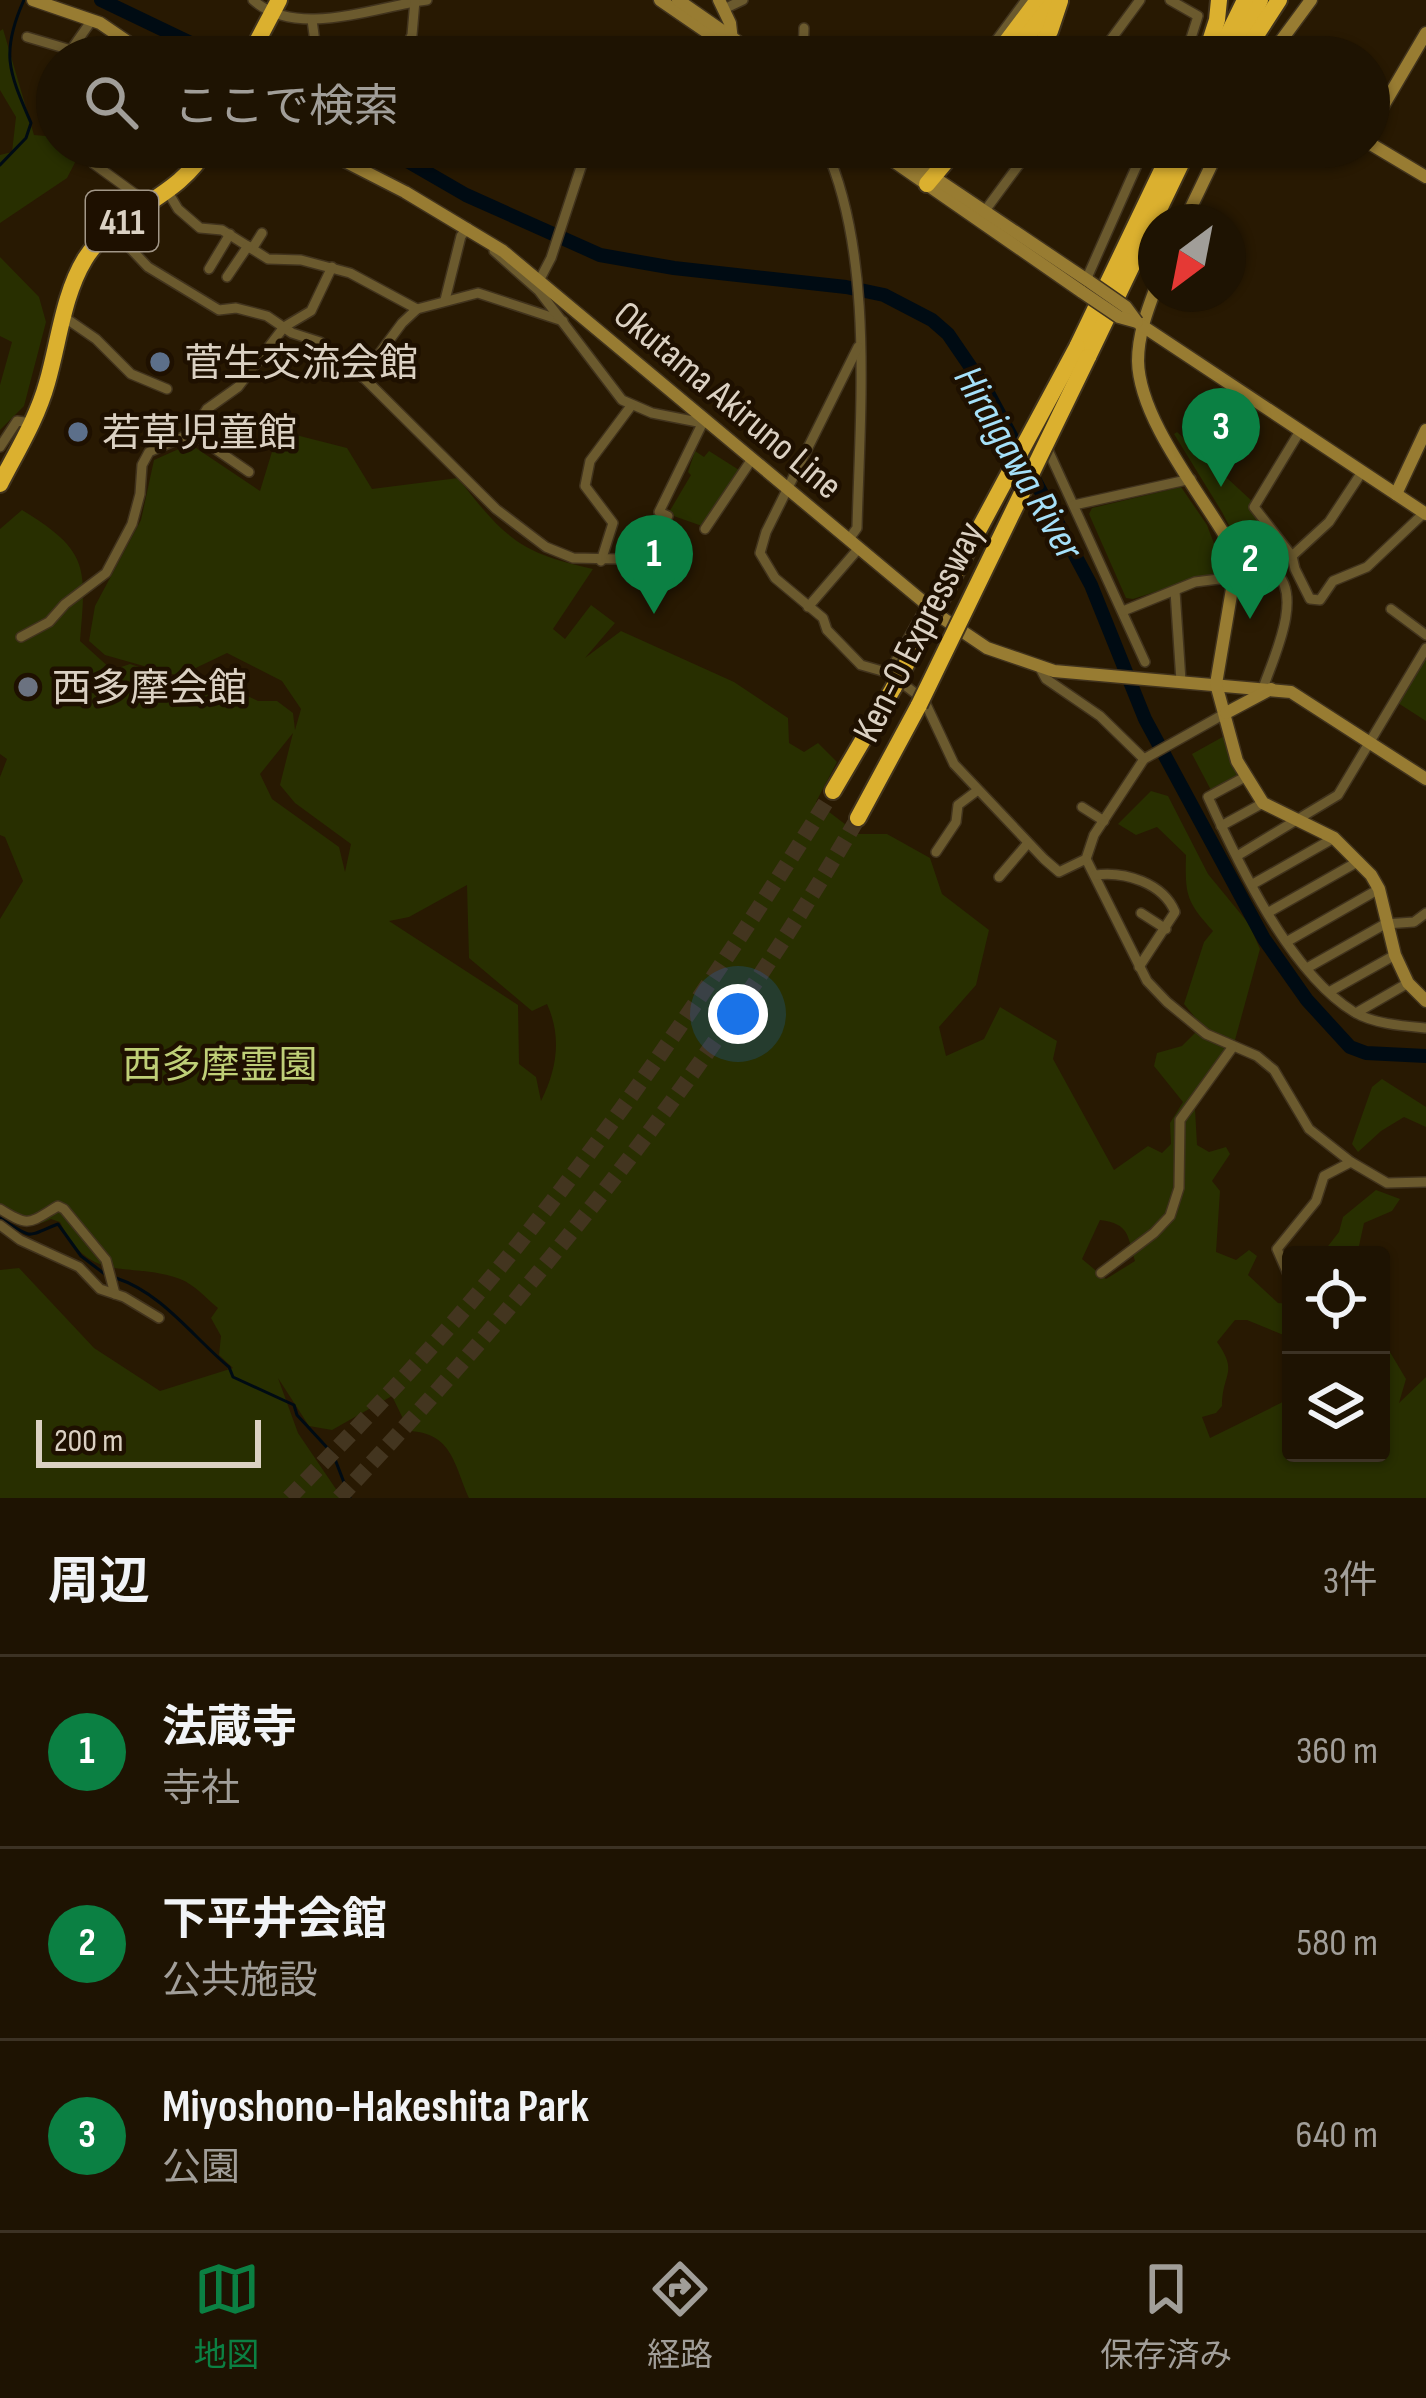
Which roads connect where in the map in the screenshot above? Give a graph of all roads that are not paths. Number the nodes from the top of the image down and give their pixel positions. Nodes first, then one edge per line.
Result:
1 (34, 0) edge
2 (253, 0) edge
3 (427, 0) edge
4 (660, 0) edge
5 (678, 0) edge
6 (743, 0) edge
7 (1007, 0) edge
8 (1026, 0) edge
9 (1040, 0) edge
10 (1057, 0) edge
11 (1140, 0) edge
12 (1171, 0) edge
13 (1219, 0) edge
14 (1245, 0) edge
15 (1260, 0) edge
16 (1279, 0) edge
17 (1311, 0) edge
18 (415, 1) edge
19 (722, 5) edge
20 (275, 7) edge
21 (1018, 10) junction
22 (92, 20) junction
23 (312, 20) junction
24 (804, 28) dead end
25 (1426, 33) edge
26 (81, 36) edge
27 (117, 36) edge
28 (260, 36) edge
29 (314, 36) edge
30 (411, 36) edge
31 (719, 36) edge
32 (722, 36) edge
33 (729, 36) edge
34 (804, 36) edge
35 (999, 36) edge
36 (1024, 36) edge
37 (1030, 36) edge
38 (1113, 36) edge
39 (1192, 36) edge
40 (1211, 36) edge
41 (1227, 36) edge
42 (1242, 36) edge
43 (1256, 36) edge
44 (1284, 36) edge
45 (27, 37) dead end
46 (36, 40) edge
47 (1421, 53) edge
48 (1390, 99) edge
49 (1390, 156) edge
50 (100, 168) edge
51 (194, 168) edge
52 (357, 168) edge
53 (581, 168) edge
54 (832, 168) edge
55 (910, 168) edge
56 (916, 168) edge
57 (936, 168) edge
58 (940, 168) edge
59 (1016, 168) edge
60 (1136, 168) edge
61 (1169, 168) edge
62 (1171, 168) edge
63 (1210, 168) edge
64 (1426, 177) edge
65 (930, 179) junction
66 (168, 192) junction
67 (149, 204) junction
68 (1193, 204) edge
69 (984, 212) junction
70 (466, 226) junction
71 (111, 228) junction
72 (262, 233) dead end
73 (230, 234) junction
74 (250, 248) junction
75 (332, 267) junction
76 (209, 269) dead end
77 (227, 277) dead end
78 (540, 279) junction
79 (1086, 285) junction
80 (445, 300) junction
81 (417, 309) junction
82 (1145, 312) edge
83 (64, 317) junction
84 (562, 322) junction
85 (1140, 324) junction
86 (284, 327) junction
87 (858, 347) junction
88 (1082, 352) junction
89 (362, 376) junction
90 (167, 389) dead end
91 (631, 406) junction
92 (704, 422) junction
93 (32, 423) junction
94 (1426, 430) edge
95 (1300, 431) junction
96 (192, 434) junction
97 (0, 447) edge
98 (1048, 450) dead end
99 (752, 459) junction
100 (249, 472) dead end
101 (1363, 472) junction
102 (1191, 479) junction
103 (0, 484) edge
104 (789, 489) junction
105 (1396, 494) junction
106 (1074, 505) junction
107 (1425, 513) edge
108 (705, 529) dead end
109 (854, 544) junction
110 (1292, 556) junction
111 (601, 561) junction
112 (1234, 577) junction
113 (1175, 591) junction
114 (927, 605) junction
115 (808, 607) junction
116 (1390, 609) dead end
117 (1123, 611) junction
118 (1426, 635) edge
119 (21, 637) dead end
120 (1426, 648) edge
121 (1144, 662) dead end
122 (1040, 668) junction
123 (891, 680) junction
124 (1181, 681) junction
125 (1216, 684) junction
126 (1268, 688) junction
127 (1226, 713) junction
128 (1369, 744) junction
129 (1145, 758) junction
130 (1245, 777) junction
131 (1426, 779) edge
132 (832, 790) tunnel mouth
133 (978, 790) junction
134 (1264, 803) junction
135 (1082, 807) dead end
136 (858, 818) tunnel mouth
137 (1104, 821) junction
138 (1297, 822) junction
139 (1221, 826) junction
140 (1334, 838) junction
141 (1028, 843) junction
142 (936, 852) dead end
143 (1237, 856) junction
144 (1086, 859) junction
145 (1359, 861) junction
146 (1095, 875) junction
147 (999, 877) dead end
148 (1253, 884) junction
149 (1379, 889) junction
150 (1269, 912) junction
151 (1141, 913) dead end
152 (1426, 914) edge
153 (1385, 924) junction
154 (1166, 929) junction
155 (1288, 941) junction
156 (1395, 955) junction
157 (1139, 967) junction
158 (1307, 968) junction
159 (1408, 983) junction
160 (1329, 992) junction
161 (1426, 1001) edge
162 (1355, 1013) junction
163 (1426, 1028) edge
164 (1232, 1048) junction
165 (1352, 1162) junction
166 (1426, 1181) edge
167 (0, 1209) edge
168 (0, 1225) edge
169 (1282, 1260) edge
170 (1101, 1273) dead end
171 (113, 1289) junction
172 (159, 1318) dead end

1 - 22 main road
2 - 20 street
3 - 18 street
4 - 31 main road
5 - 32 main road
6 - 19 street
7 - 21 street
8 - 21 street
9 - 36 highway
10 - 37 highway
11 - 38 street
12 - 39 street
13 - 40 highway
14 - 41 highway
15 - 42 highway
16 - 43 highway
17 - 44 main road
18 - 23 street
18 - 30 street
19 - 33 main road
20 - 23 street
20 - 28 highway
21 - 35 street
22 - 26 street
22 - 27 main road
23 - 29 street
24 - 34 street
25 - 47 main road
45 - 46 street
47 - 48 main road
49 - 64 main road
50 - 67 street
51 - 66 highway, 411
52 - 70 main road, Okutama Akiruno Line
53 - 78 street
54 - 87 street
55 - 65 main road
56 - 65 main road
57 - 65 highway
58 - 65 highway
59 - 69 street
60 - 79 street
61 - 88 highway, Ken-O Expressway
62 - 88 highway, Ken-O Expressway
63 - 68 main road
65 - 69 main road
65 - 79 main road
66 - 67 highway, 411
66 - 73 street
67 - 71 highway, 411
69 - 79 main road
70 - 78 main road, Okutama Akiruno Line
70 - 80 street
70 - 84 street
71 - 83 highway, 411
71 - 86 street
72 - 74 street
73 - 74 street
73 - 76 street
74 - 75 street
74 - 77 street
75 - 81 street
75 - 86 street
78 - 92 main road, Okutama Akiruno Line
79 - 85 main road, bridge
80 - 81 street
80 - 84 street
81 - 89 street
82 - 85 main road
83 - 90 street
83 - 93 highway, 411
84 - 91 street
85 - 95 main road
85 - 102 main road
86 - 89 street
86 - 96 street
87 - 104 street
87 - 109 street
88 - 123 highway, Ken-O Expressway, bridge
88 - 136 highway, Ken-O Expressway, bridge
89 - 111 street
91 - 92 street
91 - 111 street
92 - 99 main road, Okutama Akiruno Line
92 - 111 street
93 - 97 street
93 - 103 highway, 411
94 - 105 main road
95 - 101 main road
95 - 110 street
96 - 100 street
96 - 119 street
98 - 106 street
99 - 104 main road, Okutama Akiruno Line
99 - 108 street
101 - 105 main road
101 - 110 street
102 - 106 street
102 - 112 main road
104 - 109 main road, Okutama Akiruno Line
104 - 115 street
105 - 107 main road
106 - 117 street
107 - 110 street
109 - 114 main road, Okutama Akiruno Line
109 - 115 street
112 - 113 street
112 - 125 main road
112 - 126 street
113 - 117 street
113 - 124 street
114 - 122 main road, Okutama Akiruno Line
114 - 123 street
115 - 123 street
116 - 118 street
117 - 121 street
120 - 128 street
122 - 124 main road, Okutama Akiruno Line
122 - 129 street
123 - 132 highway, Ken-O Expressway
123 - 133 street
124 - 125 main road
125 - 126 main road
125 - 127 main road
126 - 127 main road
126 - 128 main road
127 - 129 street
127 - 130 main road
128 - 131 main road
128 - 138 street
129 - 137 street
130 - 134 main road
130 - 139 street
133 - 141 street
133 - 142 street
134 - 138 main road
134 - 139 street
135 - 137 street
137 - 144 street
138 - 140 main road
138 - 143 street
139 - 143 street
140 - 145 main road
140 - 148 street
141 - 144 street
141 - 147 street
143 - 148 street
144 - 146 street
145 - 149 main road
145 - 150 street
146 - 154 street
146 - 157 street
148 - 150 street
149 - 153 main road
149 - 155 street
150 - 155 street
151 - 154 street
152 - 153 street
153 - 156 main road
153 - 158 street
154 - 157 street
155 - 158 street
156 - 159 main road
156 - 160 street
157 - 164 street
158 - 160 street
159 - 161 main road
159 - 162 street
160 - 162 street
162 - 163 street
164 - 165 street
164 - 170 street
165 - 166 street
165 - 169 street
167 - 171 street
168 - 171 street
171 - 172 street

